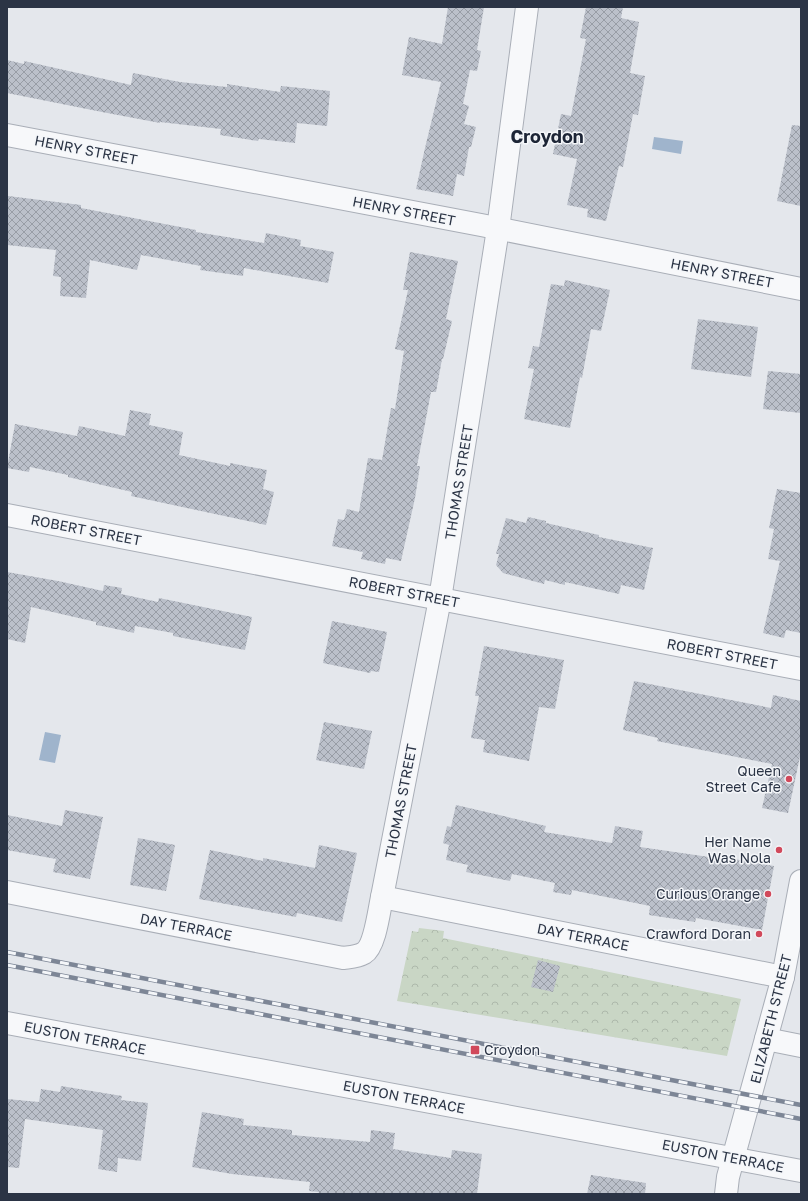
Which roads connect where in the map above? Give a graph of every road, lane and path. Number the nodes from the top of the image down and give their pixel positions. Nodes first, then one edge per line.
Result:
1 (527, 7) edge
2 (7, 134) edge
3 (498, 229) junction
4 (801, 289) edge
5 (7, 515) edge
6 (440, 598) junction
7 (801, 669) edge
8 (801, 881) edge
9 (7, 892) edge
10 (382, 897) junction
11 (365, 952) joint
12 (783, 977) junction
13 (7, 1023) edge
14 (766, 1040) junction
15 (801, 1046) edge
16 (734, 1158) junction
17 (801, 1171) edge
18 (726, 1194) edge

1 - 3 street, THOMAS STREET
2 - 3 street, HENRY STREET
3 - 4 street, HENRY STREET
3 - 6 street, THOMAS STREET
5 - 6 street, ROBERT STREET
6 - 7 street, ROBERT STREET
6 - 10 street, THOMAS STREET
8 - 12 street, ELIZABETH STREET
9 - 11 street, DAY TERRACE
10 - 11 street, THOMAS STREET
10 - 12 street, DAY TERRACE
12 - 14 street, ELIZABETH STREET
13 - 16 street, EUSTON TERRACE
14 - 15 street
14 - 16 street, ELIZABETH STREET
16 - 17 street, EUSTON TERRACE
16 - 18 street, ELIZABETH STREET

